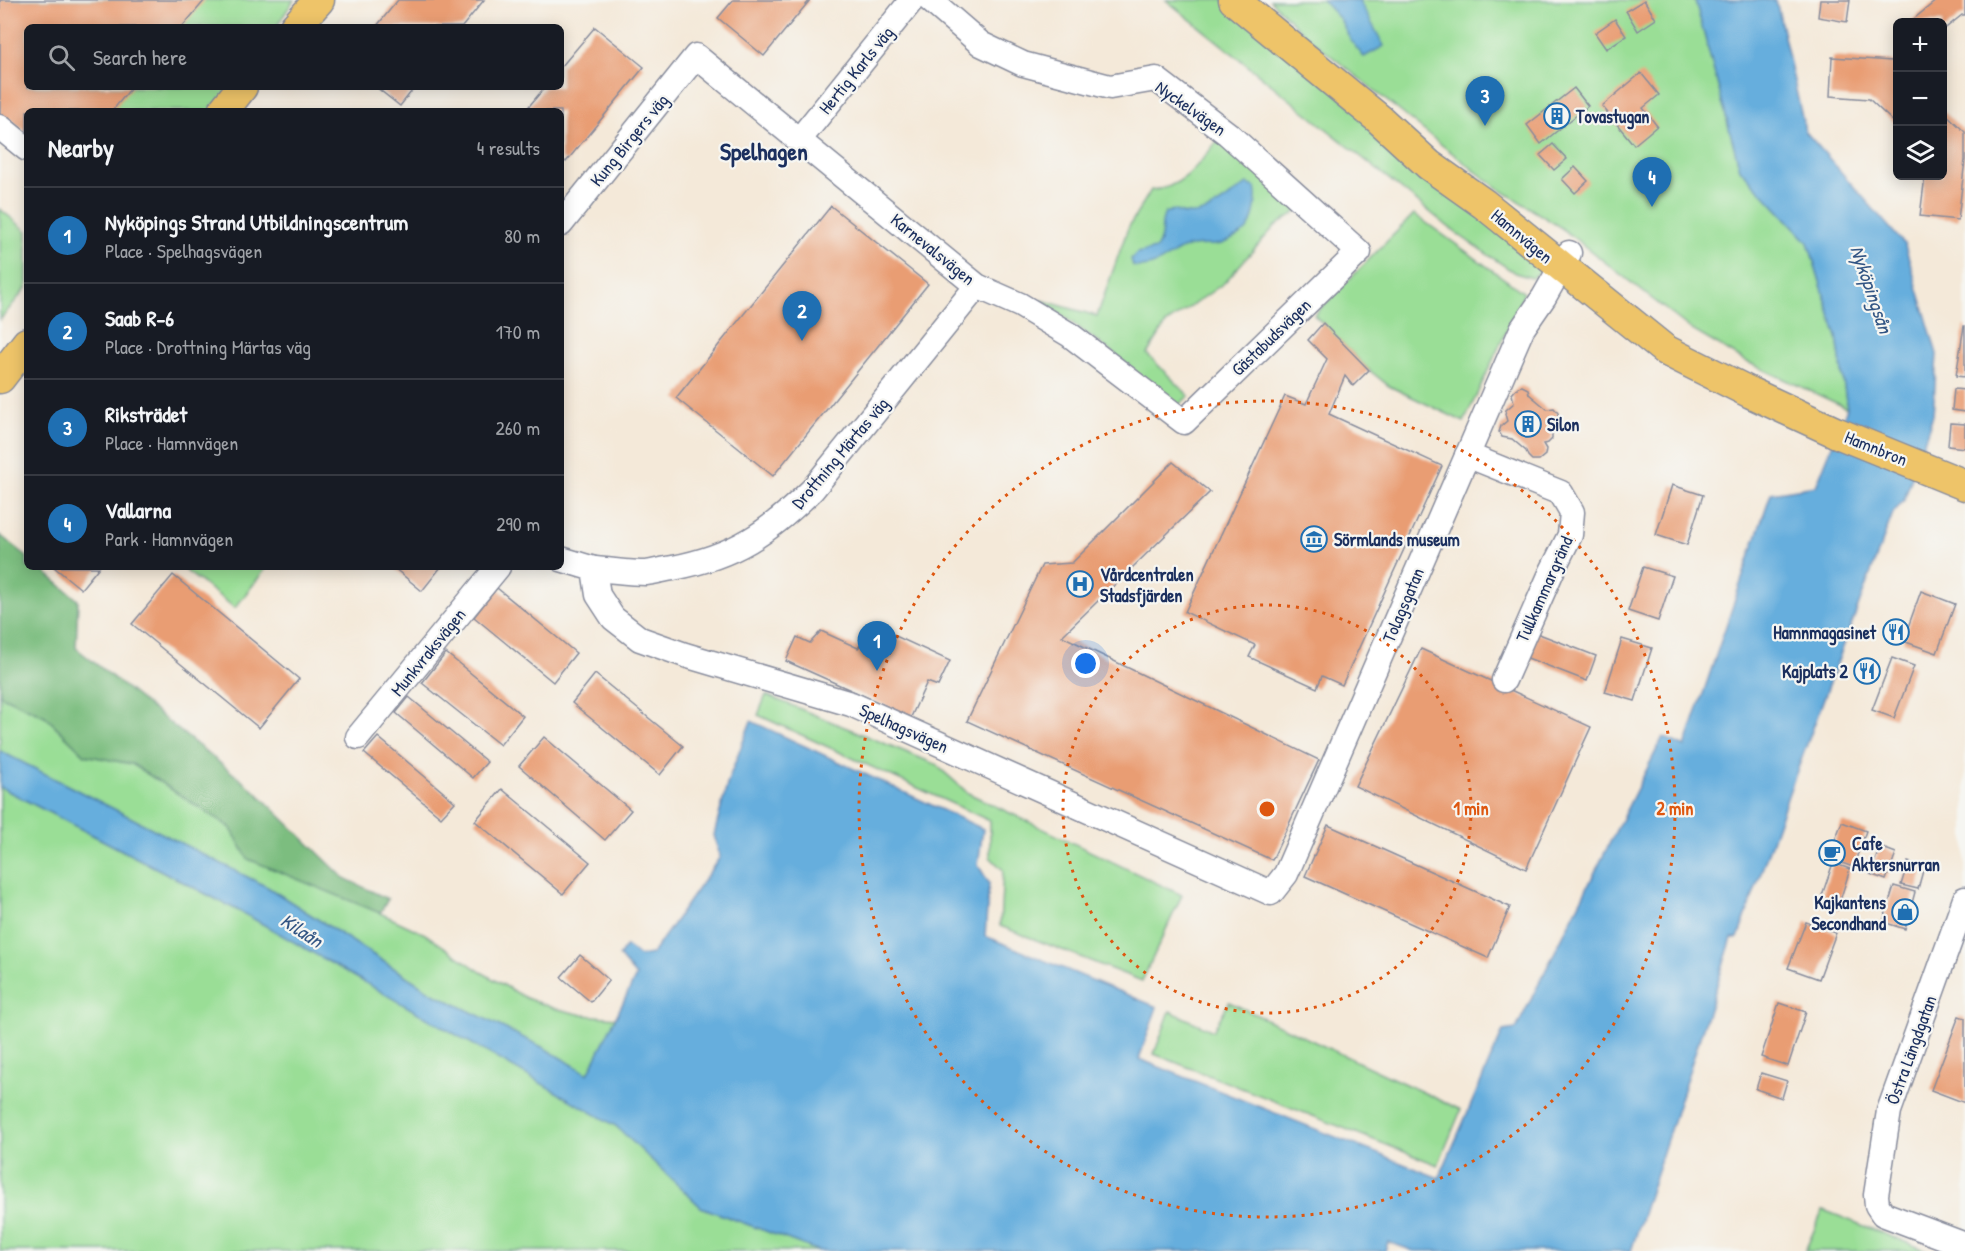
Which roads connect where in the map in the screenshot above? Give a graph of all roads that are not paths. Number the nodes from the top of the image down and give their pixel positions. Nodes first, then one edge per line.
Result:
1 (304, 0) edge
2 (319, 0) edge
3 (912, 0) edge
4 (930, 0) edge
5 (1234, 0) edge
6 (1250, 0) edge
7 (288, 24) edge
8 (298, 24) edge
9 (696, 56) joint
10 (240, 90) edge
11 (225, 108) edge
12 (0, 128) edge
13 (799, 140) junction
14 (24, 146) edge
15 (564, 220) edge
16 (1359, 252) joint
17 (1564, 260) junction
18 (978, 286) junction
19 (24, 347) edge
20 (0, 378) edge
21 (1184, 422) joint
22 (1837, 427) joint
23 (1467, 455) junction
24 (1919, 459) junction
25 (1965, 470) edge
26 (1965, 485) edge
27 (564, 560) edge
28 (594, 569) junction
29 (496, 570) edge
30 (1504, 680) dead end
31 (358, 737) dead end
32 (1270, 893) joint
33 (1965, 899) edge
34 (1965, 1245) edge

1 - 7 main road
2 - 8 main road
3 - 13 street, Hertig Karls väg
4 - 16 street, Nyckelvägen
5 - 17 main road, Hamnvägen
6 - 17 main road, Hamnvägen
9 - 13 street, Karnevalsvägen
9 - 15 street, Kung Birgers väg
10 - 11 main road
12 - 14 street
13 - 18 street, Karnevalsvägen
16 - 21 street, Gästabudsvägen
17 - 22 main road, Hamnvägen
17 - 23 street, Tolagsgatan
18 - 21 street, Karnevalsvägen
18 - 28 street, Drottning Märtas väg
19 - 20 main road
22 - 24 main road, Hamnbron
23 - 30 street, Tullkammargränd
23 - 32 street, Tolagsgatan
24 - 25 main road
24 - 26 main road
27 - 28 street
28 - 32 street, Spelhagsvägen
29 - 31 street, Munkvraksvägen
33 - 34 street, Östra Längdgatan

